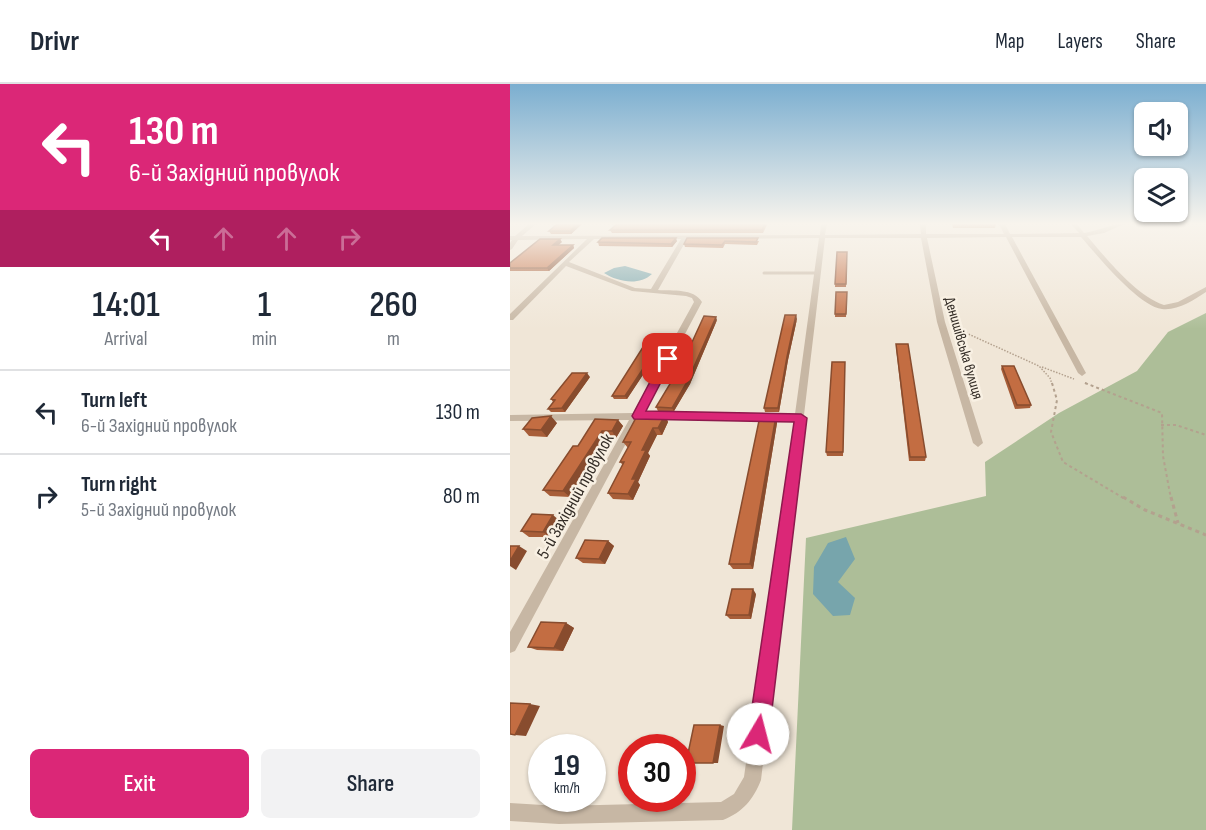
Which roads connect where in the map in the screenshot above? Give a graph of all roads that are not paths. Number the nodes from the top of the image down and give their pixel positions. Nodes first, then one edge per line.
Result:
1 (569, 259) edge
2 (673, 259) edge
3 (820, 259) edge
4 (927, 259) edge
5 (1020, 259) edge
6 (1106, 259) edge
7 (565, 263) junction
8 (764, 273) dead end
9 (818, 273) junction
10 (1206, 289) edge
11 (654, 292) junction
12 (510, 318) edge
13 (1082, 373) dead end
14 (638, 416) junction
15 (510, 418) edge
16 (801, 418) junction
17 (978, 443) dead end
18 (510, 646) edge
19 (510, 812) edge

1 - 7 street
2 - 11 street
3 - 9 street
4 - 17 street, Денишівська вулиця
5 - 13 street
6 - 10 street
7 - 11 street
7 - 12 street
8 - 9 lane
9 - 16 street
11 - 14 street, 5-й Західний провулок
14 - 15 street
14 - 16 street
14 - 18 street, 5-й Західний провулок
16 - 19 street

